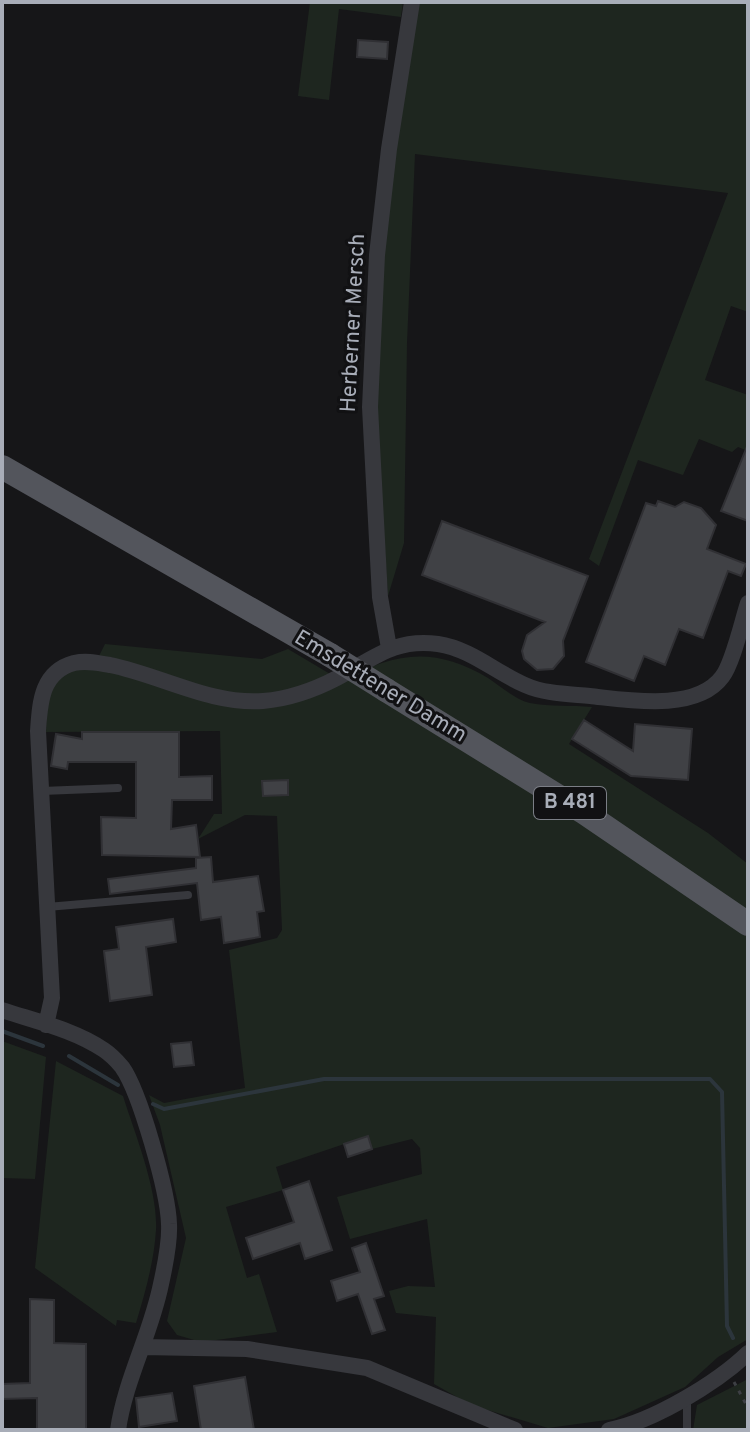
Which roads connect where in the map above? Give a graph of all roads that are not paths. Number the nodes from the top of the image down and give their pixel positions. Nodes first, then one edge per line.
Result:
1 (412, 2) edge
2 (2, 467) edge
3 (748, 603) edge
4 (389, 648) junction
5 (118, 788) dead end
6 (42, 791) junction
7 (188, 895) dead end
8 (47, 907) junction
9 (748, 924) edge
10 (2, 1010) edge
11 (46, 1025) junction
12 (143, 1347) junction
13 (748, 1353) edge
14 (687, 1396) junction
15 (118, 1430) edge
16 (515, 1430) edge
17 (609, 1430) edge
18 (687, 1430) edge

1 - 4 street, Herberner Mersch
2 - 9 main road, Emsdettener Damm / B 481, bridge
3 - 4 street
4 - 6 street
5 - 6 lane
6 - 8 street
7 - 8 lane
8 - 11 street
10 - 11 street
11 - 12 street
12 - 15 street
12 - 16 street
13 - 14 street
14 - 17 street
14 - 18 lane

